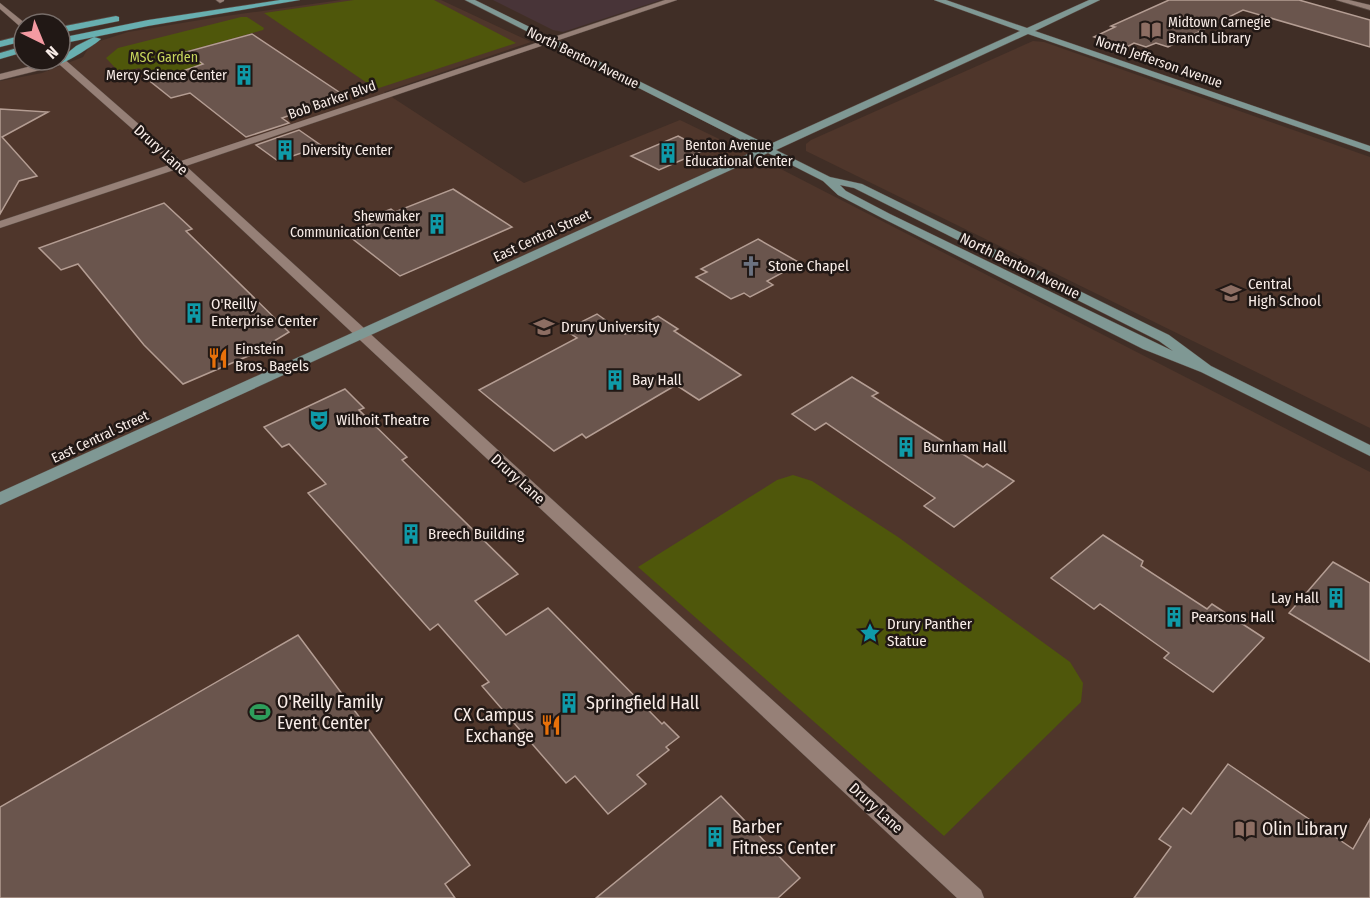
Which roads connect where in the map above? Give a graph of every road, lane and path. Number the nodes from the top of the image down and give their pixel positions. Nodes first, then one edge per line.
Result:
1 (223, 0) edge
2 (296, 0) edge
3 (469, 0) edge
4 (673, 0) edge
5 (938, 0) edge
6 (1096, 0) edge
7 (1340, 0) edge
8 (210, 3) dead end
9 (0, 5) edge
10 (199, 5) dead end
11 (1370, 8) edge
12 (12, 16) edge
13 (148, 23) junction
14 (72, 28) edge
15 (1028, 30) junction
16 (72, 39) edge
17 (550, 42) junction
18 (72, 53) edge
19 (72, 71) edge
20 (19, 72) edge
21 (0, 77) edge
22 (767, 149) junction
23 (1370, 149) edge
24 (179, 165) junction
25 (0, 225) edge
26 (361, 335) junction
27 (1370, 451) edge
28 (0, 499) edge
29 (973, 898) edge

1 - 8 main road
2 - 13 main road
3 - 17 main road, North Benton Avenue
4 - 17 street, Bob Barker Blvd
5 - 15 main road, North Jefferson Avenue
6 - 15 main road, East Central Street
7 - 11 street
9 - 12 street
10 - 14 main road
13 - 16 main road
13 - 18 main road
15 - 22 main road, East Central Street
15 - 23 main road, North Jefferson Avenue
17 - 22 main road, North Benton Avenue
17 - 24 street, Bob Barker Blvd
19 - 24 street, Drury Lane
20 - 21 street
22 - 26 main road, East Central Street
22 - 27 main road, North Benton Avenue
24 - 25 street, Bob Barker Blvd
24 - 26 street, Drury Lane
26 - 28 main road, East Central Street
26 - 29 street, Drury Lane

